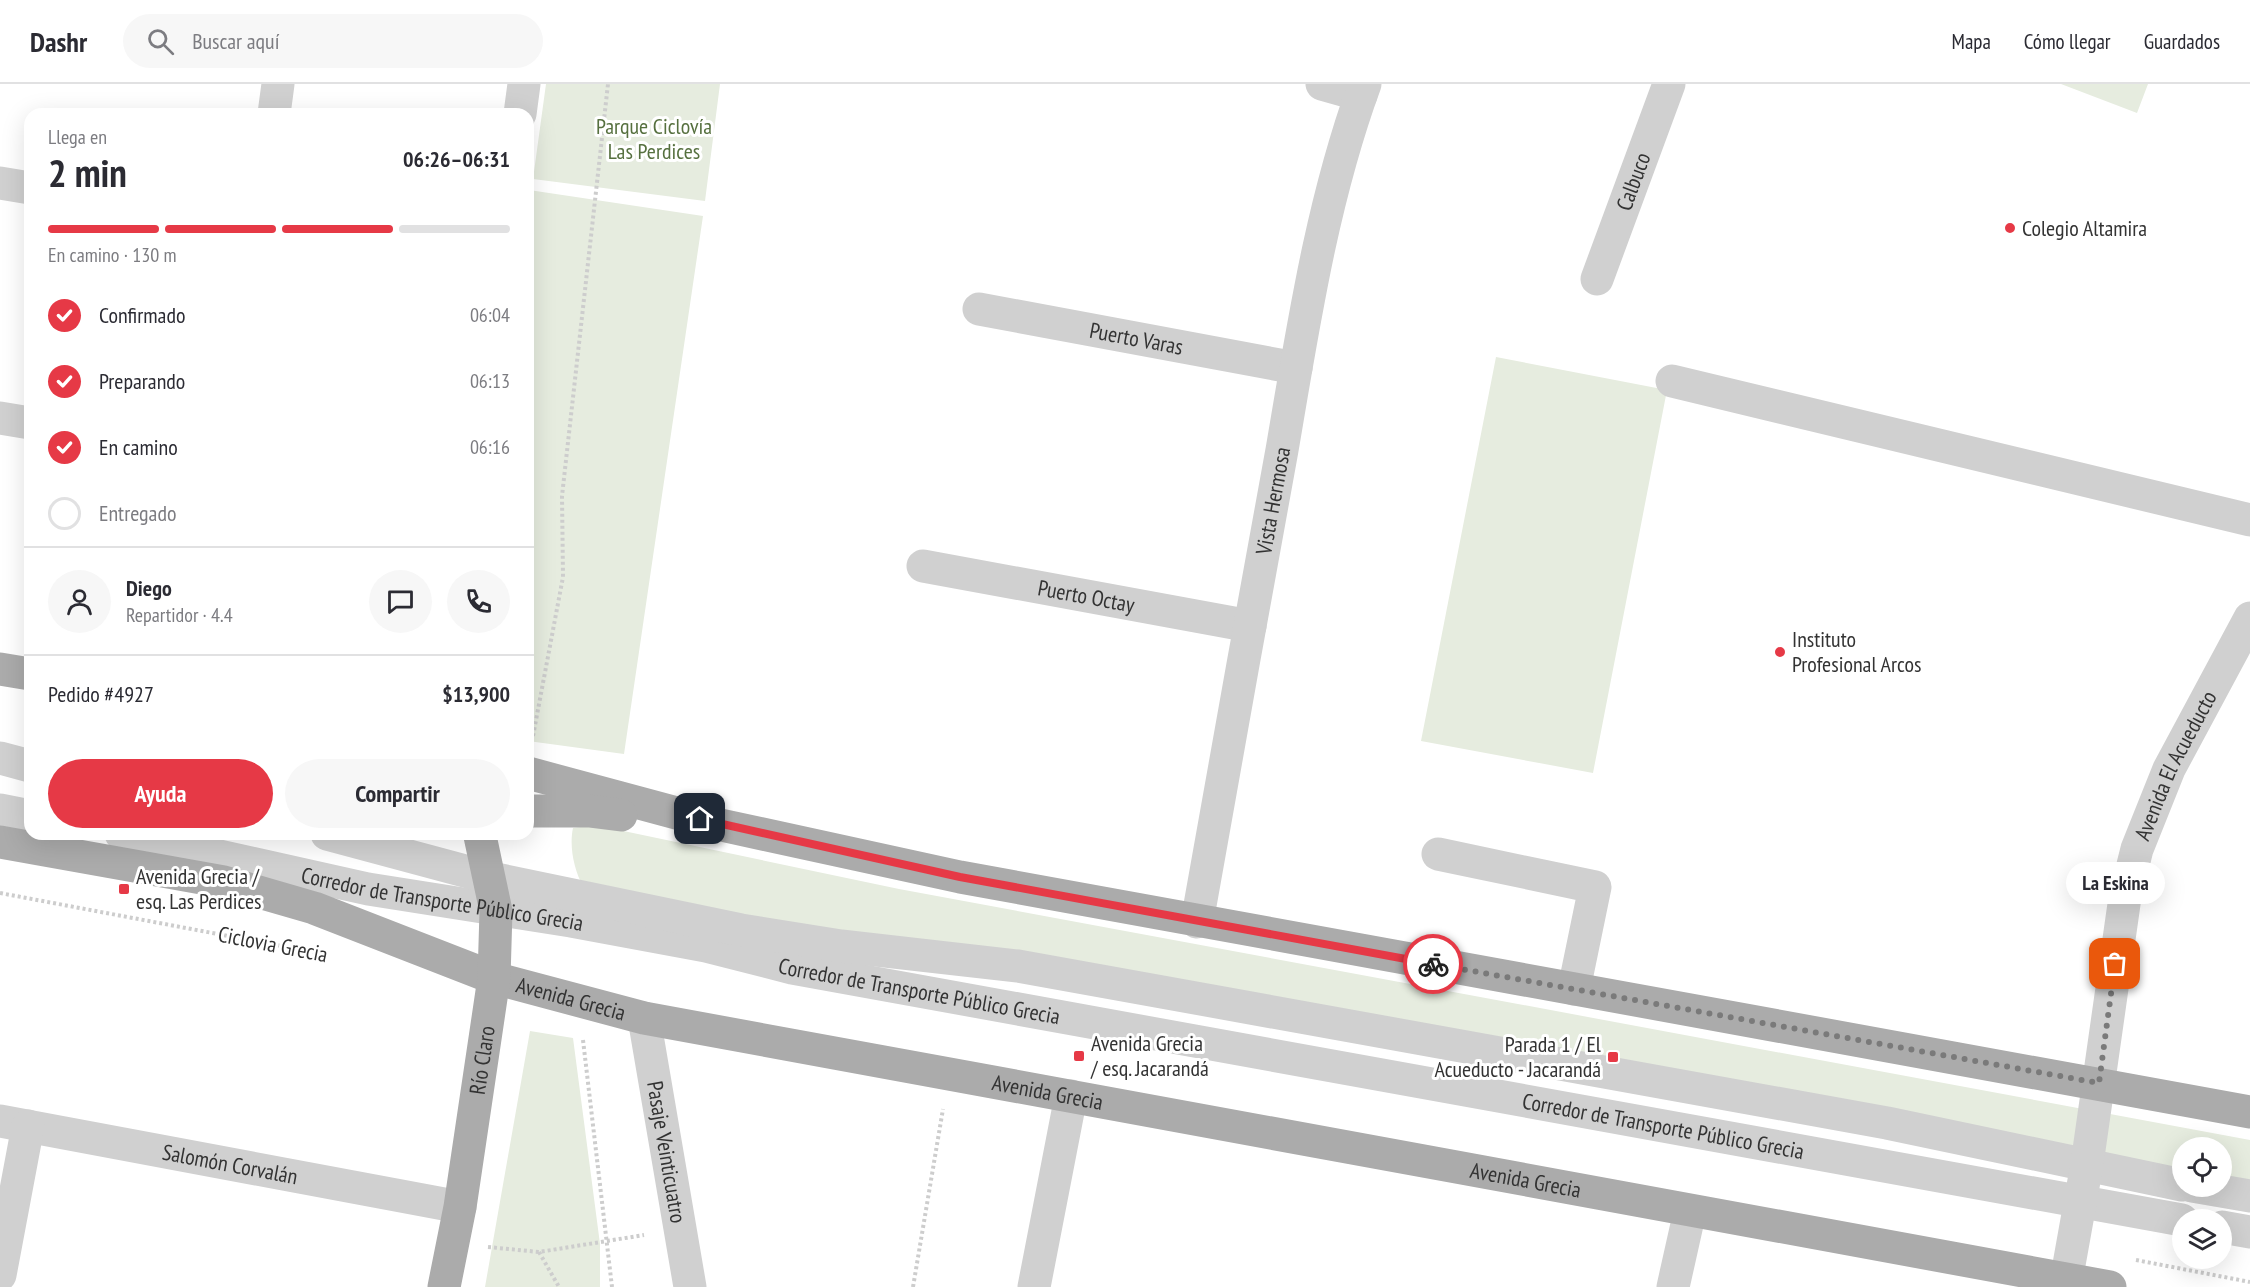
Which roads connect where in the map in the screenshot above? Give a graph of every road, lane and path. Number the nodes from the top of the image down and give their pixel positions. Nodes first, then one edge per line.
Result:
1 (278, 84) edge
2 (524, 84) edge
3 (608, 84) edge
4 (1322, 84) edge
5 (1669, 84) edge
6 (1363, 90) edge
7 (275, 108) edge
8 (521, 108) edge
9 (0, 183) edge
10 (24, 187) edge
11 (1597, 279) dead end
12 (979, 309) dead end
13 (1296, 368) junction
14 (1672, 381) dead end
15 (0, 418) edge
16 (24, 422) edge
17 (2250, 520) edge
18 (923, 566) dead end
19 (2250, 618) edge
20 (1250, 626) junction
21 (0, 669) edge
22 (24, 674) edge
23 (534, 724) edge
24 (0, 758) edge
25 (24, 764) edge
26 (534, 775) edge
27 (0, 810) edge
28 (534, 811) edge
29 (24, 815) edge
30 (721, 825) junction
31 (147, 840) edge
32 (349, 840) edge
33 (482, 840) edge
34 (0, 842) edge
35 (1438, 854) dead end
36 (491, 878) junction
37 (0, 893) edge
38 (496, 911) junction
39 (1197, 922) junction
40 (328, 955) dead end
41 (494, 978) junction
42 (1574, 989) junction
43 (578, 1002) junction
44 (644, 1018) junction
45 (2099, 1083) junction
46 (1071, 1096) junction
47 (943, 1108) dead end
48 (2250, 1112) edge
49 (14, 1124) edge
50 (2086, 1164) junction
51 (2172, 1183) edge
52 (2232, 1193) edge
53 (2250, 1196) edge
54 (2080, 1202) junction
55 (459, 1207) junction
56 (1690, 1211) junction
57 (2172, 1218) edge
58 (2232, 1229) edge
59 (2250, 1232) edge
60 (608, 1242) junction
61 (453, 1243) junction
62 (539, 1252) junction
63 (0, 1275) edge
64 (2066, 1283) edge
65 (444, 1287) edge
66 (559, 1287) edge
67 (612, 1287) edge
68 (690, 1287) edge
69 (913, 1287) edge
70 (1034, 1287) edge
71 (1673, 1287) edge
72 (2110, 1287) edge

1 - 7 street
2 - 8 street
3 - 23 path
4 - 6 street
5 - 11 street, Calbuco
6 - 13 street, Vista Hermosa
9 - 10 street
12 - 13 street, Puerto Varas
13 - 20 street, Vista Hermosa
14 - 17 street
15 - 16 street
18 - 20 street, Puerto Octay
19 - 45 street, Avenida El Acueducto
20 - 39 street, Vista Hermosa
21 - 22 main road
24 - 25 street
26 - 30 main road
27 - 29 street
28 - 30 main road
30 - 39 main road
31 - 38 street, Corredor de Transporte Público Grecia
32 - 36 street, Corredor de Transporte Público Grecia
33 - 36 main road, Río Claro
34 - 41 main road, Avenida Grecia
35 - 42 street
36 - 38 main road, Río Claro
36 - 50 street, Corredor de Transporte Público Grecia
37 - 40 path, Ciclovia Grecia
38 - 41 main road, Río Claro
38 - 54 street, Corredor de Transporte Público Grecia
39 - 42 main road
41 - 43 main road, Avenida Grecia
41 - 55 main road, Río Claro
42 - 45 main road
43 - 44 main road, Avenida Grecia
43 - 60 path
44 - 46 main road, Avenida Grecia
44 - 68 street, Pasaje Veinticuatro
45 - 48 main road
45 - 50 street, Avenida El Acueducto
46 - 56 main road, Avenida Grecia
46 - 70 street
47 - 69 path
49 - 55 street, Salomón Corvalán
49 - 63 street
50 - 51 street, Corredor de Transporte Público Grecia
50 - 54 street, Avenida El Acueducto
52 - 53 street
54 - 57 street, Corredor de Transporte Público Grecia
54 - 64 street, Avenida El Acueducto
55 - 61 main road, Río Claro
56 - 64 main road, Avenida Grecia
56 - 71 street
58 - 59 street
60 - 62 path
60 - 67 path
61 - 62 path
61 - 65 main road, Río Claro
62 - 66 path
64 - 72 main road, Avenida Grecia

